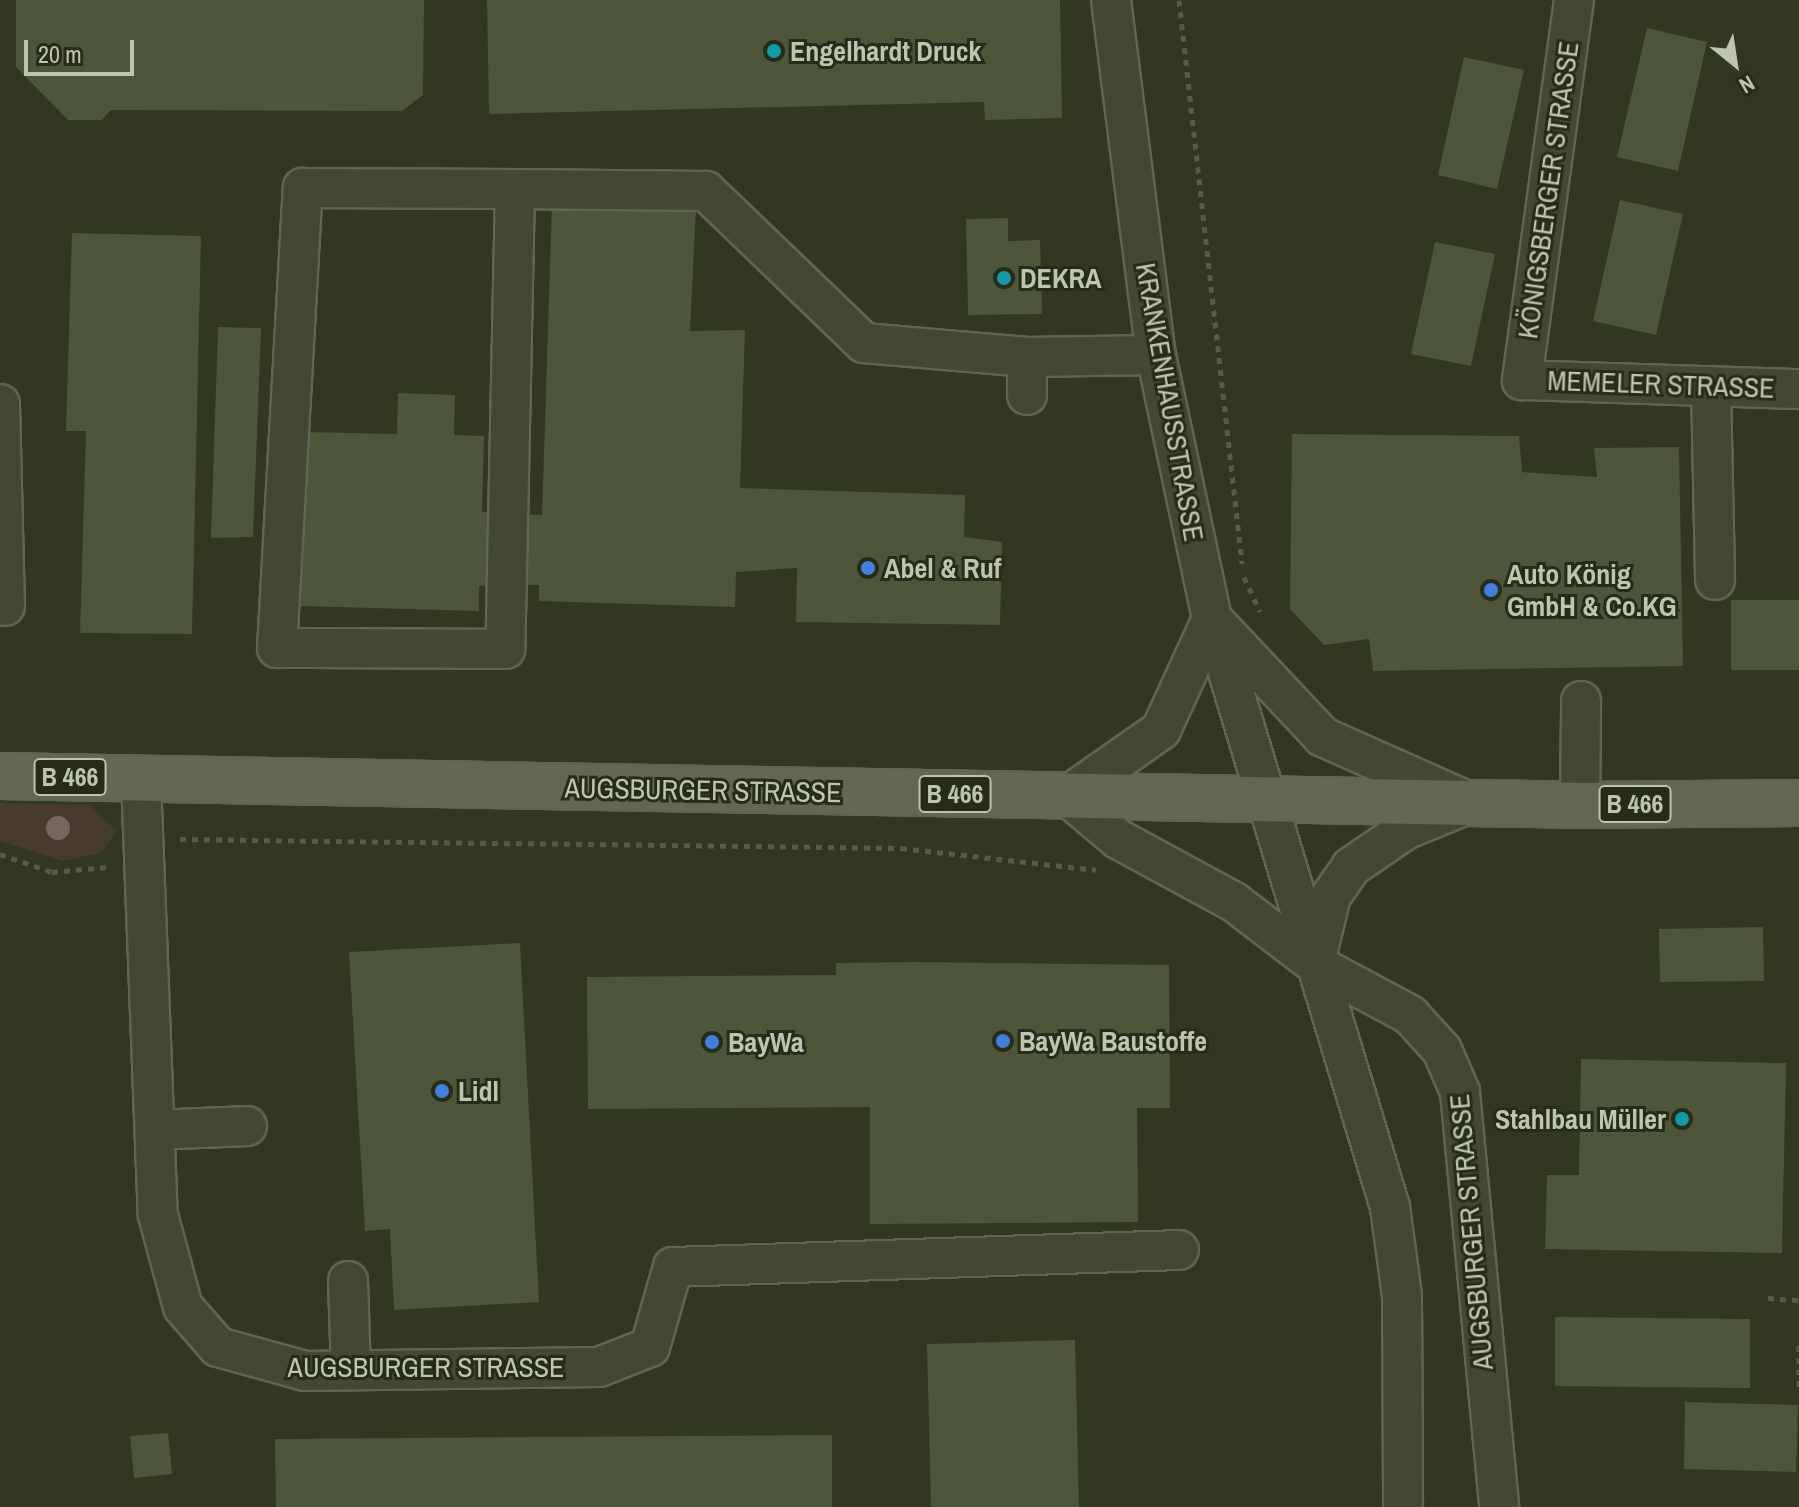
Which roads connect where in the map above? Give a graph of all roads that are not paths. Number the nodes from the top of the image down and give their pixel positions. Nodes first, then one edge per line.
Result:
1 (1111, 0) edge
2 (1574, 0) edge
3 (515, 189) junction
4 (1156, 355) junction
5 (1027, 357) junction
6 (1522, 380) joint
7 (1711, 386) junction
8 (1799, 389) edge
9 (1027, 395) dead end
10 (0, 404) edge
11 (1715, 580) dead end
12 (5, 606) dead end
13 (1212, 619) junction
14 (1581, 701) dead end
15 (0, 776) edge
16 (141, 779) junction
17 (1067, 796) junction
18 (1265, 796) junction
19 (1471, 803) junction
20 (1799, 803) edge
21 (1580, 805) junction
22 (1315, 964) junction
23 (247, 1126) dead end
24 (155, 1130) junction
25 (1179, 1250) dead end
26 (348, 1281) dead end
27 (351, 1370) junction
28 (1403, 1507) edge
29 (1499, 1507) edge

1 - 4 street, KRANKENHAUSSTRASSE
2 - 6 street, KÖNIGSBERGER STRASSE
3 - 3 street
3 - 5 street
4 - 5 street
4 - 13 street, KRANKENHAUSSTRASSE
5 - 9 street
6 - 7 street, MEMELER STRASSE
7 - 8 street, MEMELER STRASSE
7 - 11 street
10 - 12 street
13 - 17 street
13 - 18 street, KRANKENHAUSSTRASSE
13 - 19 street
14 - 21 street
15 - 16 main road, AUGSBURGER STRASSE / B 466
16 - 17 main road, AUGSBURGER STRASSE / B 466
16 - 24 street, AUGSBURGER STRASSE
17 - 18 main road, AUGSBURGER STRASSE / B 466
17 - 22 street, AUGSBURGER STRASSE
18 - 19 main road, AUGSBURGER STRASSE / B 466
18 - 22 street
19 - 21 main road, AUGSBURGER STRASSE / B 466
19 - 22 street
20 - 21 main road, AUGSBURGER STRASSE / B 466
22 - 28 street
22 - 29 street, AUGSBURGER STRASSE
23 - 24 street
24 - 27 street, AUGSBURGER STRASSE
25 - 27 street, AUGSBURGER STRASSE
26 - 27 street

